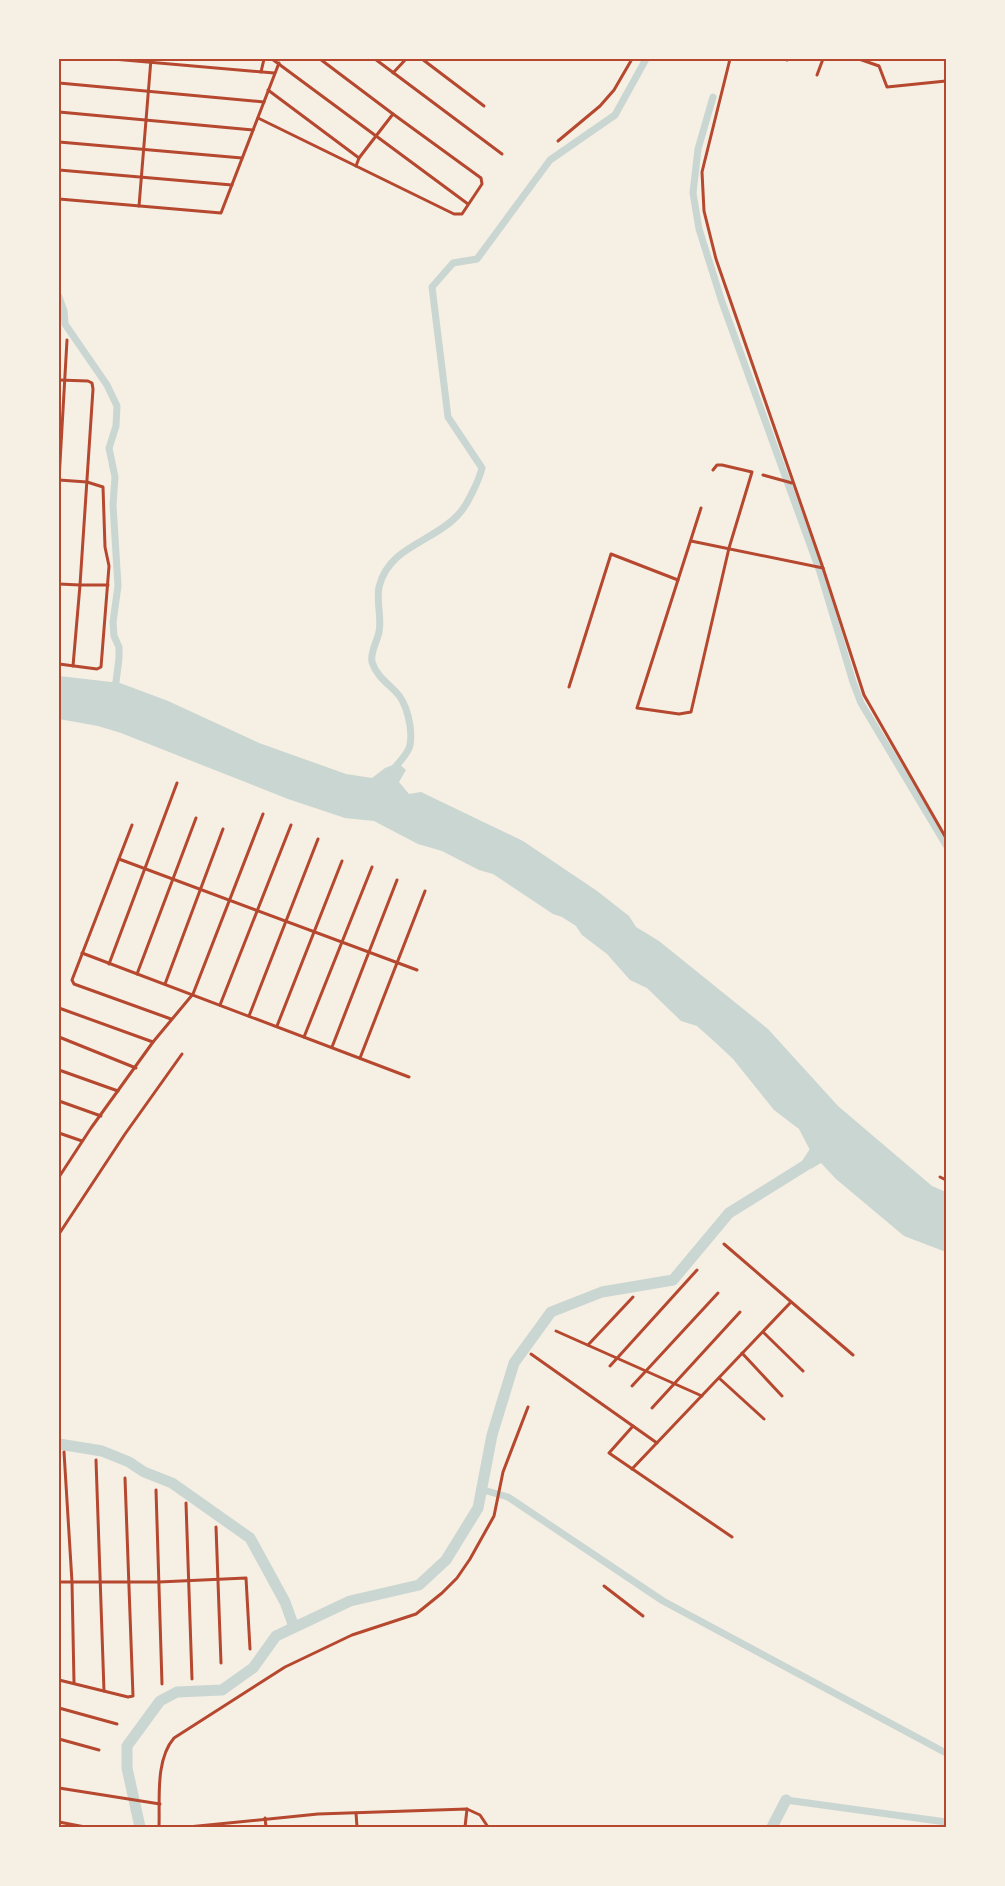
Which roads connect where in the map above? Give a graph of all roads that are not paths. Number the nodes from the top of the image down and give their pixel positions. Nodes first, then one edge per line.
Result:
1 (113, 59) edge
2 (264, 59) edge
3 (272, 59) edge
4 (320, 59) edge
5 (375, 59) edge
6 (406, 59) edge
7 (422, 59) edge
8 (632, 59) edge
9 (730, 59) edge
10 (823, 59) edge
11 (859, 59) edge
12 (151, 61) edge
13 (279, 63) junction
14 (261, 72) junction
15 (274, 73) junction
16 (393, 73) junction
17 (817, 75) dead end
18 (946, 81) edge
19 (59, 84) edge
20 (268, 90) junction
21 (149, 92) junction
22 (264, 102) junction
23 (484, 106) dead end
24 (59, 112) edge
25 (393, 114) junction
26 (258, 118) junction
27 (146, 121) junction
28 (253, 130) junction
29 (376, 136) junction
30 (558, 141) dead end
31 (59, 142) edge
32 (144, 148) junction
33 (502, 154) dead end
34 (242, 158) junction
35 (359, 158) junction
36 (356, 166) junction
37 (59, 170) edge
38 (141, 177) junction
39 (232, 186) junction
40 (59, 199) edge
41 (468, 204) junction
42 (139, 206) junction
43 (68, 340) dead end
44 (59, 380) edge
45 (65, 380) junction
46 (713, 470) dead end
47 (763, 475) dead end
48 (59, 480) edge
49 (87, 482) junction
50 (792, 483) junction
51 (701, 508) dead end
52 (691, 541) junction
53 (730, 548) junction
54 (824, 568) junction
55 (678, 580) junction
56 (59, 584) edge
57 (80, 585) junction
58 (108, 585) junction
59 (59, 664) edge
60 (73, 666) junction
61 (569, 688) dead end
62 (177, 783) dead end
63 (263, 814) dead end
64 (196, 818) dead end
65 (132, 825) dead end
66 (290, 825) dead end
67 (223, 829) dead end
68 (946, 838) edge
69 (318, 839) dead end
70 (119, 859) junction
71 (342, 860) dead end
72 (372, 867) dead end
73 (147, 869) junction
74 (174, 879) junction
75 (398, 880) dead end
76 (201, 888) junction
77 (425, 891) dead end
78 (230, 899) junction
79 (258, 910) junction
80 (286, 922) junction
81 (314, 932) junction
82 (342, 943) junction
83 (82, 953) junction
84 (369, 953) junction
85 (397, 963) junction
86 (109, 964) junction
87 (417, 970) dead end
88 (137, 974) junction
89 (165, 984) junction
90 (193, 994) junction
91 (220, 1005) junction
92 (59, 1008) edge
93 (248, 1016) junction
94 (171, 1019) junction
95 (277, 1026) junction
96 (59, 1037) edge
97 (304, 1037) junction
98 (153, 1042) junction
99 (332, 1048) junction
100 (182, 1054) dead end
101 (360, 1059) junction
102 (136, 1068) junction
103 (59, 1070) edge
104 (409, 1077) dead end
105 (118, 1091) junction
106 (59, 1100) edge
107 (101, 1116) junction
108 (59, 1133) edge
109 (82, 1141) junction
110 (59, 1168) edge
111 (64, 1170) junction
112 (940, 1177) dead end
113 (59, 1178) edge
114 (946, 1180) edge
115 (59, 1233) edge
116 (724, 1244) dead end
117 (696, 1270) dead end
118 (718, 1293) dead end
119 (633, 1297) dead end
120 (791, 1302) junction
121 (740, 1312) dead end
122 (556, 1331) dead end
123 (763, 1332) junction
124 (588, 1345) junction
125 (742, 1353) junction
126 (531, 1354) dead end
127 (853, 1355) dead end
128 (610, 1366) dead end
129 (803, 1371) dead end
130 (719, 1378) junction
131 (632, 1386) dead end
132 (702, 1396) junction
133 (782, 1396) dead end
134 (528, 1407) dead end
135 (652, 1408) dead end
136 (764, 1420) dead end
137 (633, 1426) junction
138 (657, 1443) junction
139 (64, 1452) dead end
140 (96, 1460) dead end
141 (632, 1469) junction
142 (125, 1478) dead end
143 (156, 1490) dead end
144 (186, 1503) dead end
145 (216, 1528) dead end
146 (732, 1537) dead end
147 (218, 1579) junction
148 (101, 1581) junction
149 (188, 1581) junction
150 (59, 1582) edge
151 (72, 1582) junction
152 (130, 1582) junction
153 (159, 1582) junction
154 (604, 1586) dead end
155 (643, 1616) dead end
156 (250, 1648) dead end
157 (221, 1663) dead end
158 (192, 1679) dead end
159 (59, 1680) edge
160 (74, 1683) junction
161 (162, 1684) dead end
162 (104, 1691) junction
163 (59, 1708) edge
164 (116, 1724) dead end
165 (59, 1739) edge
166 (99, 1750) dead end
167 (59, 1788) edge
168 (160, 1804) junction
169 (468, 1809) junction
170 (356, 1813) junction
171 (265, 1818) junction
172 (59, 1822) edge
173 (85, 1827) edge
174 (159, 1827) edge
175 (188, 1827) edge
176 (266, 1827) edge
177 (357, 1827) edge
178 (465, 1827) edge
179 (488, 1827) edge

1 - 12 street
2 - 14 street
3 - 13 street
4 - 25 street
5 - 16 street
6 - 16 street
7 - 23 street
8 - 30 street
9 - 50 street
10 - 17 street
11 - 18 street
12 - 14 street
12 - 21 street
13 - 15 street
13 - 29 street
14 - 15 street
15 - 20 street
16 - 33 street
19 - 21 street
20 - 22 street
20 - 35 street
21 - 22 street
21 - 27 street
22 - 26 street
24 - 27 street
25 - 29 street
25 - 41 street
26 - 28 street
26 - 36 street
27 - 28 street
27 - 32 street
28 - 34 street
29 - 35 street
29 - 41 street
31 - 32 street
32 - 34 street
32 - 38 street
34 - 39 street
35 - 36 street
36 - 41 street
37 - 38 street
38 - 39 street
38 - 42 street
39 - 42 street
40 - 42 street
43 - 45 street
44 - 45 street
45 - 48 street
45 - 49 street
46 - 53 street
47 - 50 street
48 - 49 street
49 - 57 street
49 - 58 street
50 - 54 street
51 - 52 street
52 - 53 street
52 - 55 street
53 - 54 street
53 - 55 street
54 - 68 street
55 - 61 street
56 - 57 street
57 - 58 street
57 - 60 street
58 - 60 street
59 - 60 street
62 - 73 street
63 - 78 street
64 - 74 street
65 - 70 street
66 - 79 street
67 - 76 street
69 - 80 street
70 - 73 street
70 - 83 street
71 - 81 street
72 - 82 street
73 - 74 street
73 - 86 street
74 - 76 street
74 - 88 street
75 - 84 street
76 - 78 street
76 - 89 street
77 - 85 street
78 - 79 street
78 - 90 street
79 - 80 street
79 - 91 street
80 - 81 street
80 - 93 street
81 - 82 street
81 - 95 street
82 - 84 street
82 - 97 street
83 - 86 street
83 - 94 street
84 - 85 street
84 - 99 street
85 - 87 street
85 - 101 street
86 - 88 street
88 - 89 street
89 - 90 street
90 - 91 street
90 - 94 street
91 - 93 street
92 - 98 street
93 - 95 street
94 - 98 street
95 - 97 street
96 - 102 street
97 - 99 street
98 - 102 street
99 - 101 street
100 - 115 street
101 - 104 street
102 - 105 street
103 - 105 street
105 - 107 street
106 - 107 street
107 - 109 street
108 - 109 street
109 - 111 street
110 - 111 street
111 - 113 street
112 - 114 street
116 - 120 street
117 - 128 street
118 - 131 street
119 - 124 street
120 - 123 street
120 - 127 street
121 - 135 street
122 - 124 street
123 - 125 street
123 - 129 street
124 - 132 street
125 - 130 street
125 - 133 street
126 - 137 street
130 - 132 street
130 - 136 street
132 - 138 street
134 - 168 street
137 - 138 street
137 - 141 street
138 - 141 street
139 - 151 street
140 - 148 street
141 - 146 street
142 - 152 street
143 - 153 street
144 - 149 street
145 - 147 street
147 - 149 street
147 - 156 street
147 - 157 street
148 - 151 street
148 - 152 street
148 - 162 street
149 - 153 street
149 - 158 street
150 - 151 street
151 - 160 street
152 - 153 street
152 - 162 street
153 - 161 street
154 - 155 street
159 - 160 street
160 - 162 street
163 - 164 street
165 - 166 street
167 - 168 street
168 - 174 street
169 - 170 street
169 - 178 street
169 - 179 street
170 - 171 street
170 - 177 street
171 - 175 street
171 - 176 street
172 - 173 street

